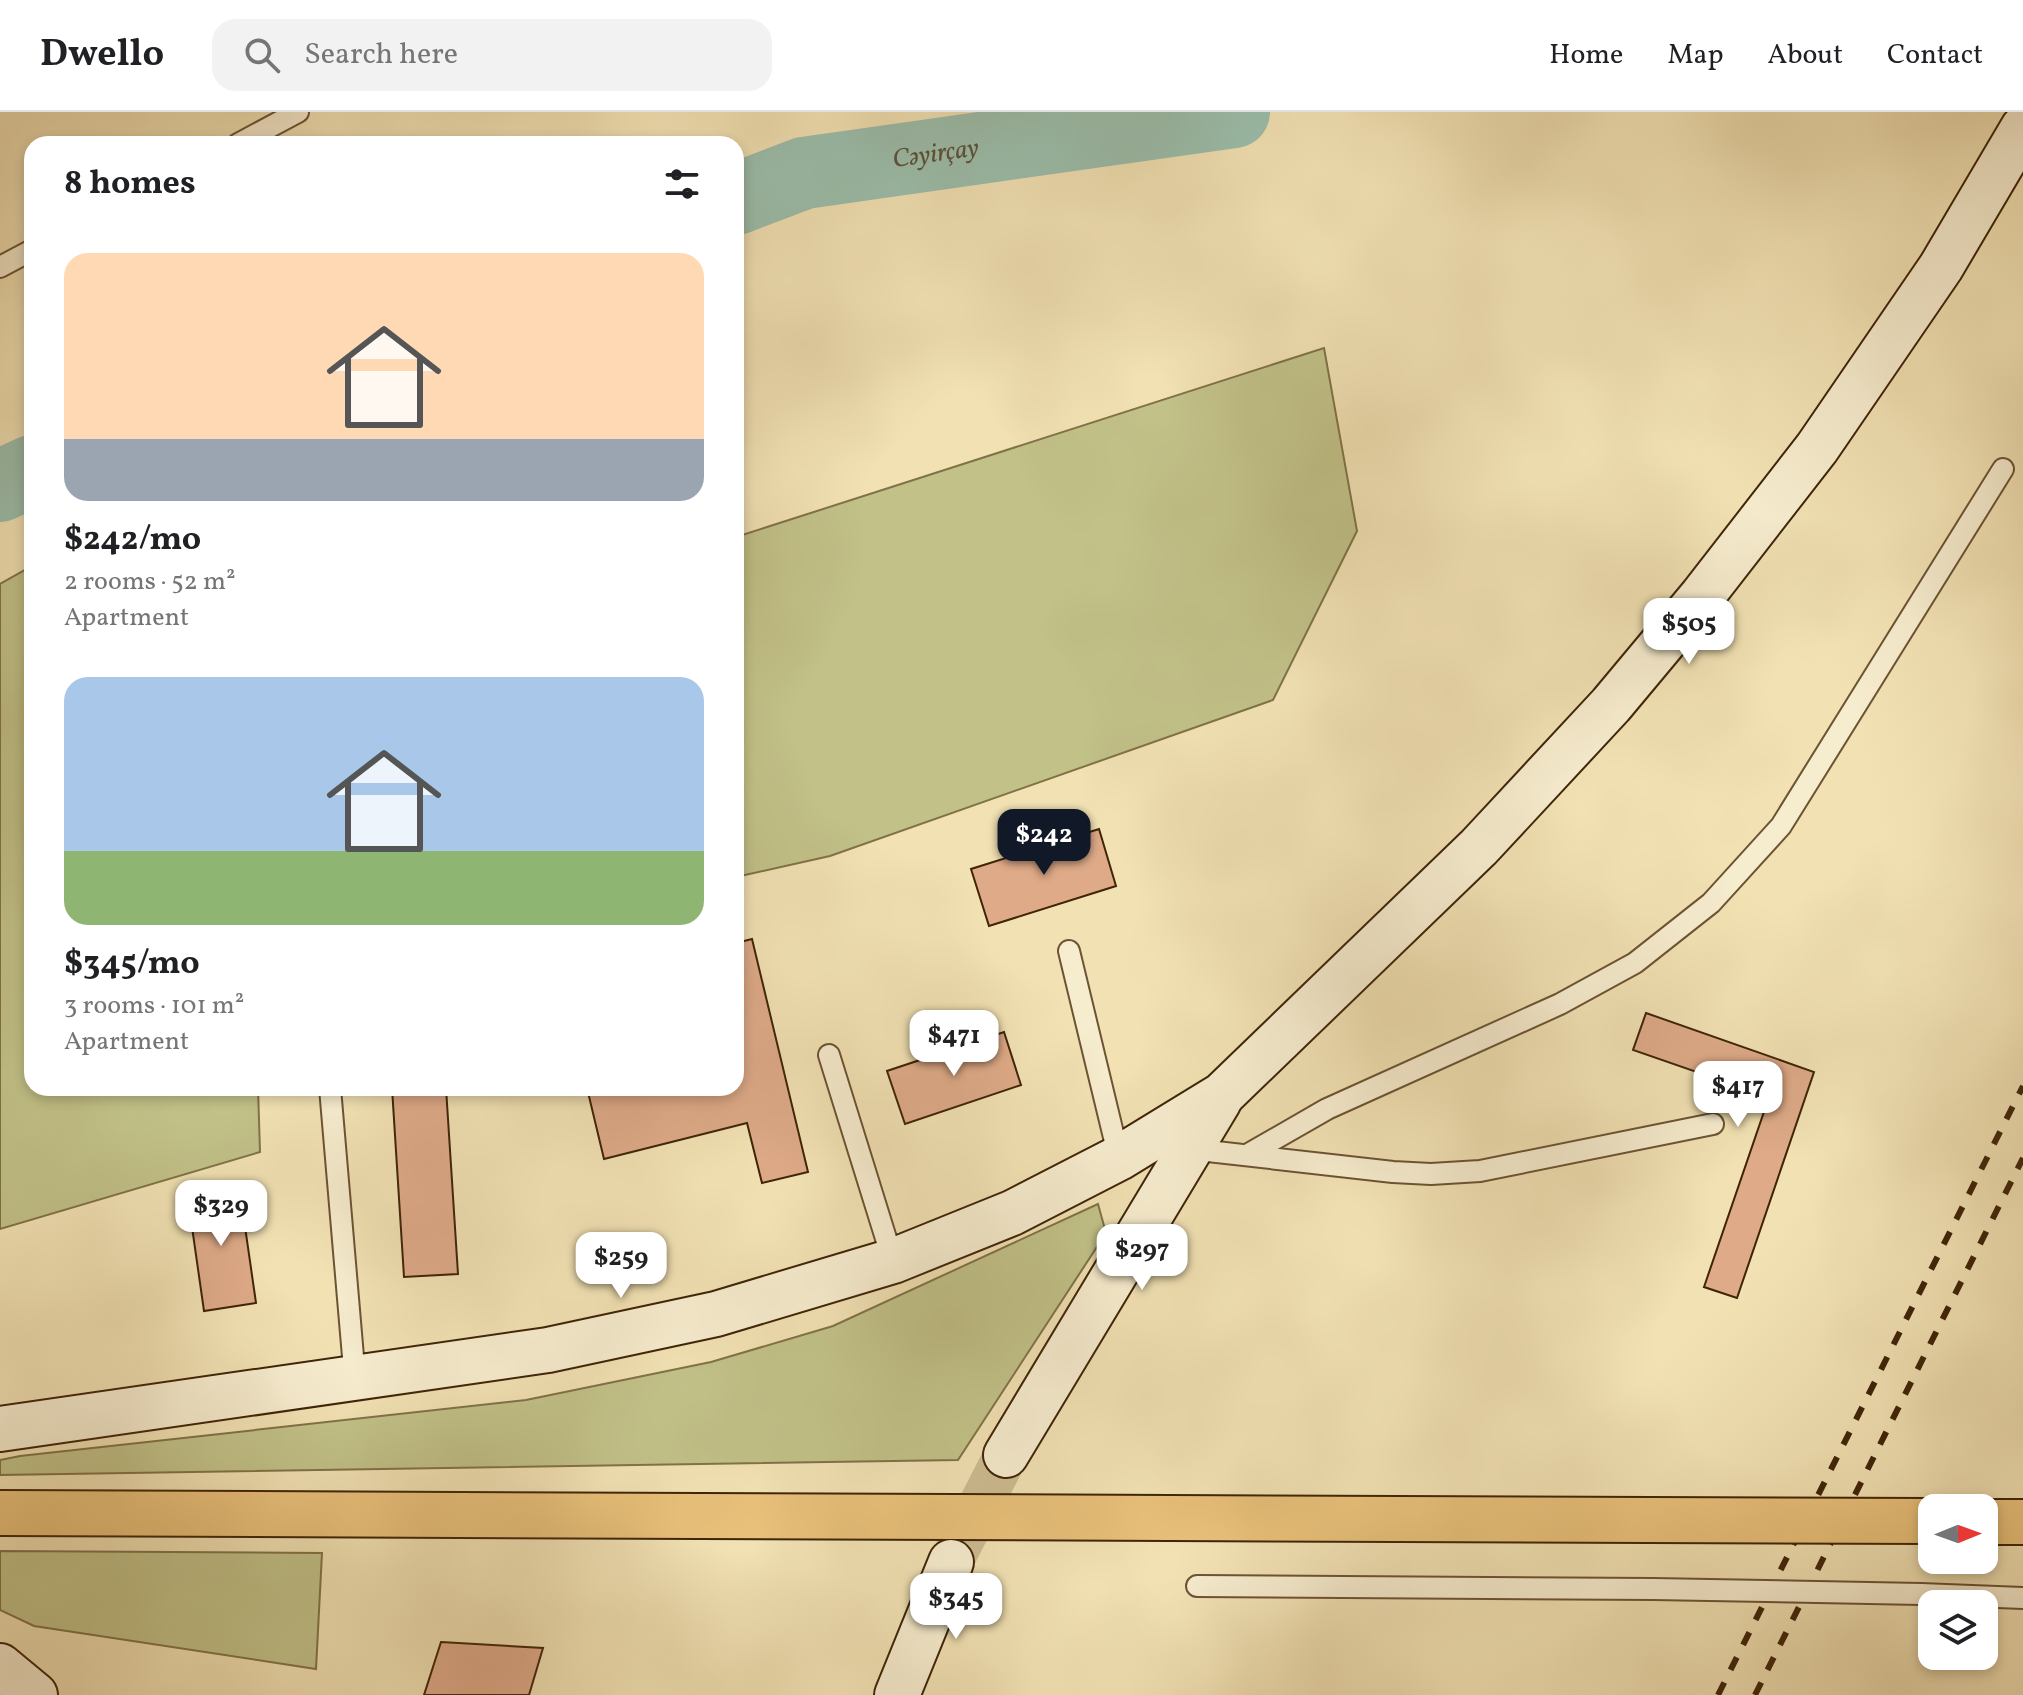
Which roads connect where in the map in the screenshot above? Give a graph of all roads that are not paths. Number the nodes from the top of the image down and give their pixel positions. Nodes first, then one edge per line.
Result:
1 (298, 112) edge
2 (2023, 128) edge
3 (253, 136) edge
4 (24, 254) edge
5 (0, 267) edge
6 (2003, 469) dead end
7 (1069, 951) dead end
8 (829, 1055) dead end
9 (1222, 1095) junction
10 (331, 1096) edge
11 (1713, 1124) dead end
12 (1190, 1149) junction
13 (1247, 1155) junction
14 (1119, 1158) junction
15 (893, 1261) junction
16 (355, 1380) junction
17 (0, 1429) edge
18 (1006, 1455) tunnel mouth
19 (0, 1513) edge
20 (1918, 1521) edge
21 (1998, 1522) edge
22 (2023, 1522) edge
23 (951, 1562) tunnel mouth
24 (1197, 1586) dead end
25 (2023, 1598) edge
26 (0, 1666) edge
27 (35, 1695) edge
28 (897, 1695) edge

1 - 3 lane
2 - 9 main road
4 - 5 lane
6 - 13 lane
7 - 14 lane
8 - 15 lane
9 - 12 main road
9 - 14 main road
10 - 16 lane
11 - 13 lane
12 - 13 lane
12 - 18 main road
14 - 15 main road
15 - 16 main road
16 - 17 main road
19 - 20 main road, bridge
21 - 22 main road
23 - 28 main road
24 - 25 lane, bridge
26 - 27 main road

